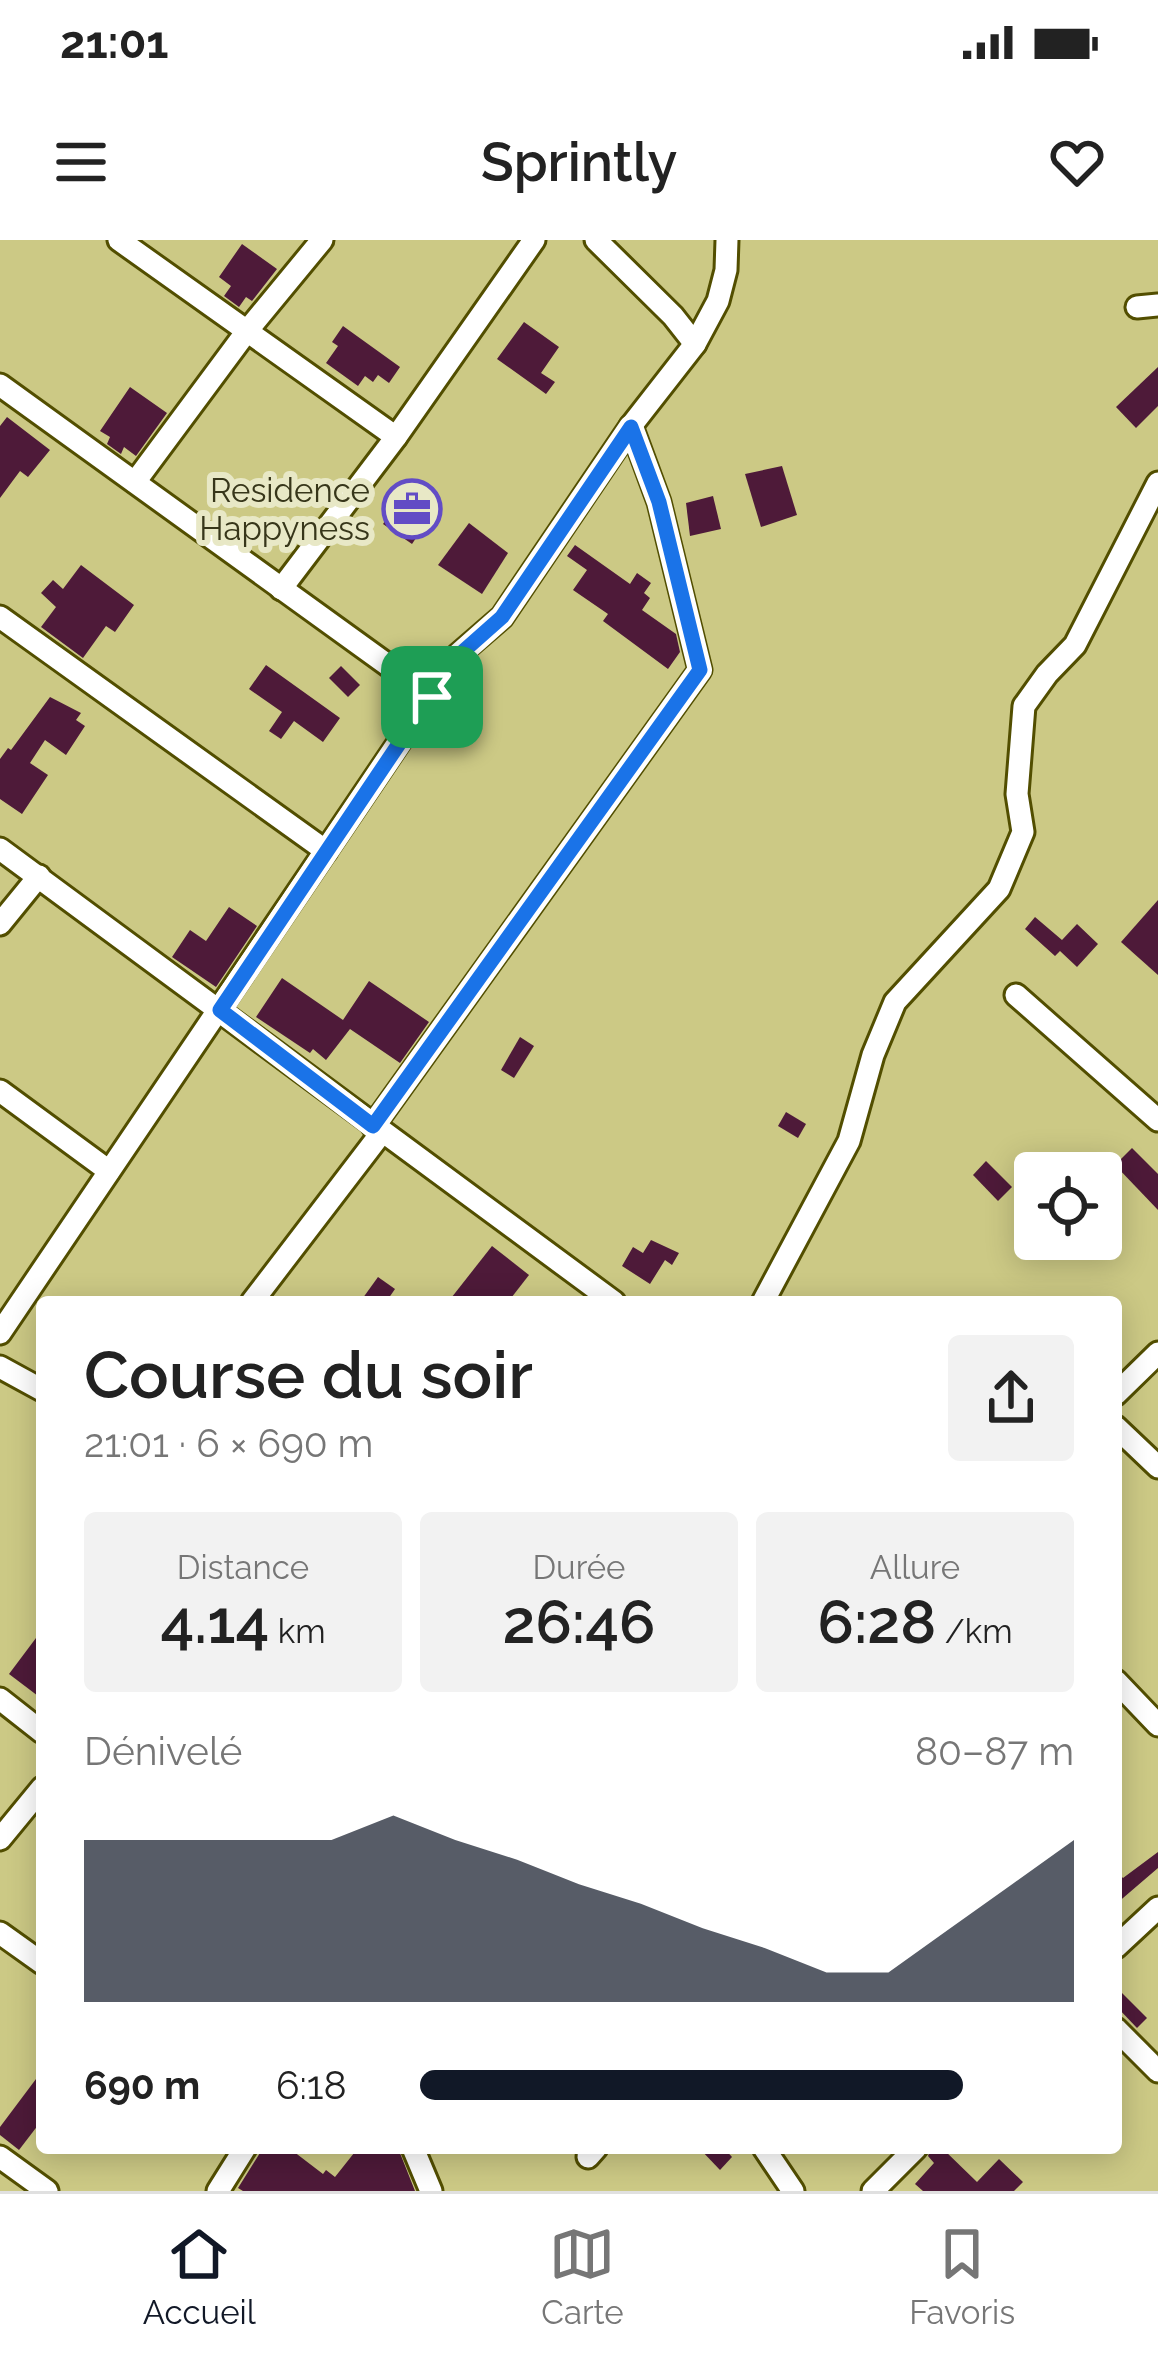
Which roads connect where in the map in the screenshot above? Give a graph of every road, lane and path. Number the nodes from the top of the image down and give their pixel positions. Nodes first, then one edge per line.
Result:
1 (119, 240) edge
2 (322, 240) edge
3 (534, 240) edge
4 (596, 240) edge
5 (727, 240) edge
6 (247, 331) junction
7 (695, 344) junction
8 (0, 385) edge
9 (631, 427) junction
10 (396, 437) junction
11 (135, 482) junction
12 (1158, 483) edge
13 (281, 589) junction
14 (0, 617) edge
15 (432, 697) junction
16 (0, 849) edge
17 (326, 851) junction
18 (39, 876) junction
19 (0, 924) edge
20 (1016, 995) dead end
21 (220, 1010) junction
22 (0, 1091) edge
23 (1158, 1120) edge
24 (377, 1129) junction
25 (109, 1171) junction
26 (256, 1296) edge
27 (606, 1296) edge
28 (766, 1296) edge
29 (0, 1333) edge
30 (1158, 1353) edge
31 (0, 1367) edge
32 (36, 1387) edge
33 (1122, 1388) edge
34 (1122, 1433) edge
35 (1158, 1467) edge
36 (1122, 1687) edge
37 (0, 1700) edge
38 (1158, 1725) edge
39 (36, 1727) edge
40 (36, 1795) edge
41 (0, 1838) edge
42 (1158, 1908) edge
43 (0, 1933) edge
44 (1122, 1941) edge
45 (36, 1959) edge
46 (1122, 2035) edge
47 (1158, 2071) edge
48 (241, 2154) edge
49 (416, 2154) edge
50 (768, 2154) edge
51 (910, 2154) edge
52 (2, 2163) edge
53 (47, 2191) edge
54 (218, 2191) edge
55 (431, 2191) edge
56 (794, 2191) edge
57 (873, 2191) edge

1 - 6 street
2 - 6 street
3 - 10 street
4 - 7 street
5 - 7 street
6 - 10 street
6 - 11 street
7 - 9 street
8 - 11 street
9 - 15 street
9 - 24 street
10 - 13 street
11 - 13 street
12 - 28 street
13 - 15 street
14 - 17 street
15 - 17 street
16 - 18 street
17 - 21 street
18 - 19 street
18 - 21 street
20 - 23 street
21 - 24 street
21 - 25 street
22 - 25 street
24 - 26 street
24 - 27 street
25 - 29 street
30 - 33 street
31 - 32 street
34 - 35 street
36 - 38 street
37 - 39 street
40 - 41 street
42 - 44 street
43 - 45 street
46 - 47 street
48 - 54 street
49 - 55 street
50 - 56 street
51 - 57 street
52 - 53 street

